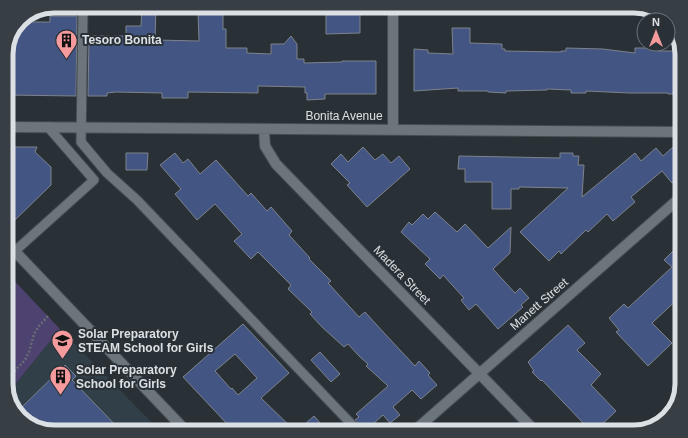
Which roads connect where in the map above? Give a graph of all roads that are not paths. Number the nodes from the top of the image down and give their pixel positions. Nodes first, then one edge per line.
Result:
1 (83, 13) edge
2 (393, 13) edge
3 (13, 127) edge
4 (48, 127) junction
5 (81, 128) junction
6 (264, 129) junction
7 (393, 129) junction
8 (675, 132) edge
9 (675, 202) edge
10 (15, 251) joint
11 (480, 374) junction
12 (180, 425) edge
13 (352, 425) edge
14 (421, 425) edge
15 (529, 425) edge

1 - 5 lane
2 - 7 street
3 - 4 street, Bonita Avenue
4 - 5 street, Bonita Avenue
4 - 10 lane
5 - 6 street, Bonita Avenue
5 - 13 lane
6 - 7 street, Bonita Avenue
6 - 11 street, Madera Street
7 - 8 street, Bonita Avenue
9 - 11 street, Manett Street
10 - 12 street
11 - 14 street, Manett Street
11 - 15 street, Madera Street

